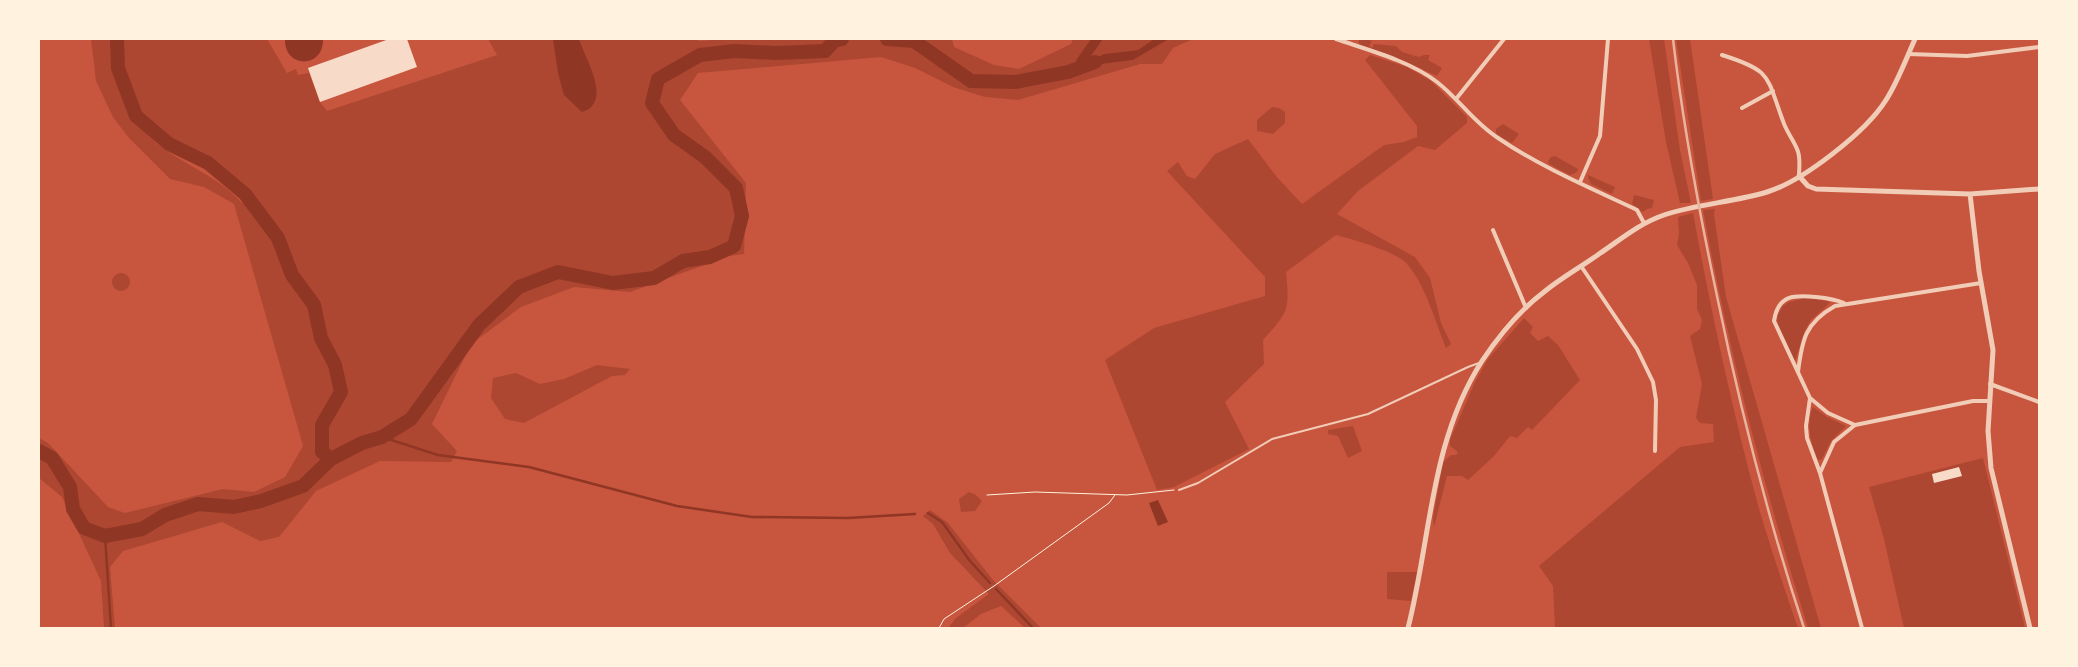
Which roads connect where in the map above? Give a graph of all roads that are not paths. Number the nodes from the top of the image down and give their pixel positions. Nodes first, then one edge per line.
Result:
1 (1336, 39) edge
2 (1504, 39) edge
3 (1608, 39) edge
4 (1915, 39) edge
5 (1347, 41) edge
6 (2039, 47) edge
7 (1908, 54) junction
8 (1722, 55) dead end
9 (1773, 90) junction
10 (1456, 99) junction
11 (1742, 108) dead end
12 (1800, 176) junction
13 (1580, 182) junction
14 (2039, 189) edge
15 (1970, 194) junction
16 (1644, 223) junction
17 (1493, 230) dead end
18 (1581, 266) junction
19 (1981, 283) junction
20 (1844, 303) junction
21 (1526, 308) junction
22 (1481, 363) junction
23 (1798, 372) junction
24 (1990, 384) junction
25 (1810, 398) junction
26 (1989, 401) junction
27 (2039, 402) edge
28 (1855, 425) junction
29 (1655, 451) dead end
30 (1820, 473) junction
31 (1179, 490) road end
32 (1408, 628) edge
33 (1862, 628) edge
34 (2030, 628) edge

1 - 5 street
2 - 10 street
3 - 13 street
4 - 7 street
5 - 10 street
6 - 7 street
7 - 12 street
8 - 9 street
9 - 11 street
9 - 12 street
10 - 13 street
12 - 15 street
12 - 16 street
13 - 16 street
14 - 15 street
15 - 19 street
16 - 18 street
17 - 21 street
18 - 21 street
18 - 29 street
19 - 20 street
19 - 24 street
20 - 23 street
20 - 23 street
21 - 22 street
22 - 31 lane
22 - 32 street
23 - 25 street
24 - 26 street
24 - 27 street
25 - 28 street
25 - 30 street
26 - 28 street
26 - 34 street
28 - 30 street
30 - 33 street

